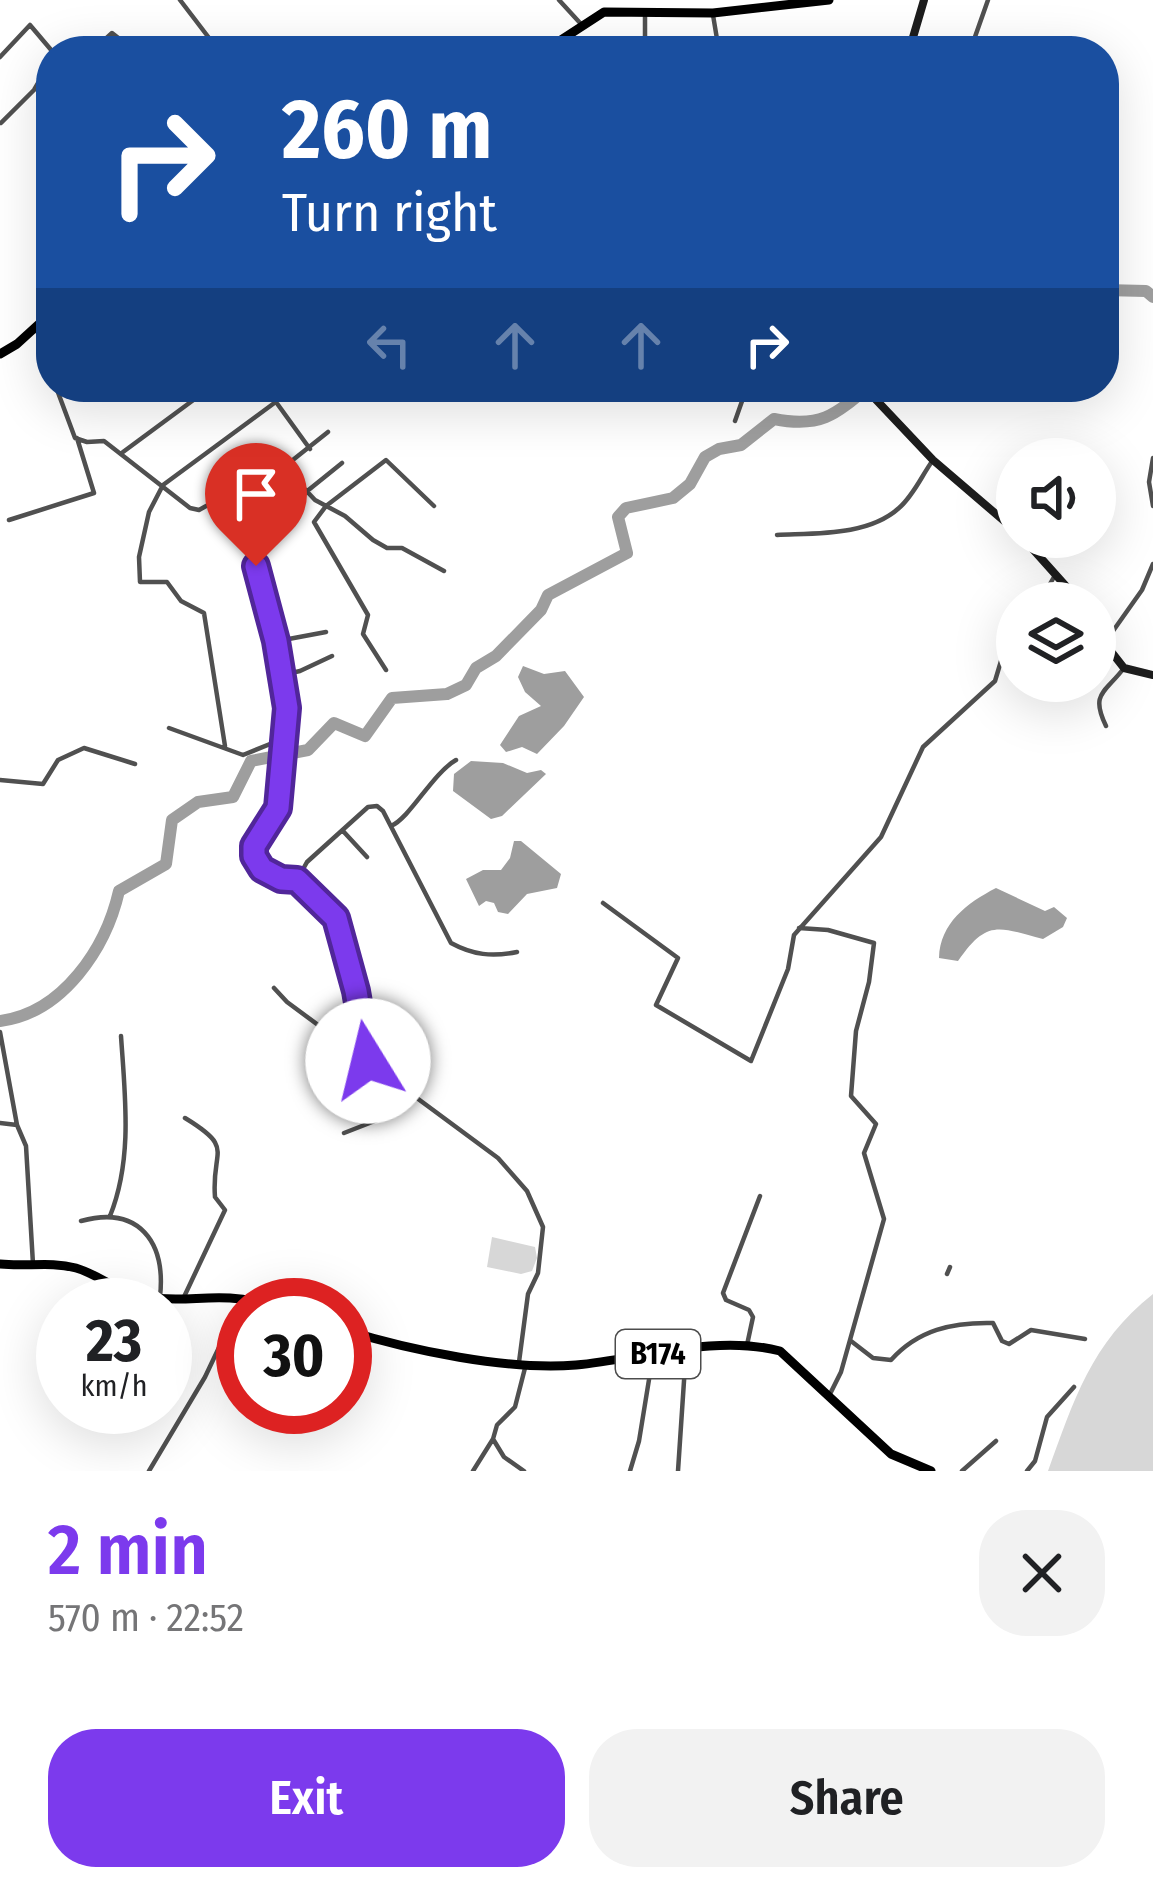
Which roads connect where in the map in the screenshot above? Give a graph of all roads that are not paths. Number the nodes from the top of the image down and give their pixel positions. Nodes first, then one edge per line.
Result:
1 (179, 0) edge
2 (559, 0) edge
3 (716, 0) edge
4 (829, 0) edge
5 (924, 0) edge
6 (988, 0) edge
7 (645, 13) junction
8 (715, 13) junction
9 (581, 24) junction
10 (39, 36) edge
11 (207, 36) edge
12 (565, 36) edge
13 (645, 36) edge
14 (717, 36) edge
15 (913, 36) edge
16 (975, 36) edge
17 (0, 57) edge
18 (36, 87) edge
19 (1, 123) edge
20 (36, 327) edge
21 (0, 354) edge
22 (62, 402) edge
23 (191, 402) edge
24 (742, 402) edge
25 (878, 402) edge
26 (276, 403) joint
27 (735, 421) dead end
28 (328, 432) dead end
29 (77, 438) junction
30 (310, 449) junction
31 (123, 452) junction
32 (1153, 458) edge
33 (933, 460) junction
34 (342, 464) dead end
35 (284, 467) junction
36 (163, 485) junction
37 (235, 490) junction
38 (306, 492) junction
39 (326, 506) junction
40 (434, 506) dead end
41 (1153, 506) edge
42 (996, 515) edge
43 (9, 520) dead end
44 (777, 535) dead end
45 (1043, 558) edge
46 (1153, 564) edge
47 (444, 571) dead end
48 (1057, 572) junction
49 (1051, 582) edge
50 (1065, 582) edge
51 (1116, 627) edge
52 (326, 632) dead end
53 (276, 641) junction
54 (332, 656) dead end
55 (1116, 658) edge
56 (1124, 668) junction
57 (386, 670) dead end
58 (282, 675) junction
59 (1153, 675) edge
60 (996, 678) edge
61 (1106, 726) dead end
62 (169, 728) dead end
63 (285, 742) junction
64 (225, 746) junction
65 (456, 760) dead end
66 (135, 764) dead end
67 (0, 780) edge
68 (391, 826) junction
69 (343, 830) junction
70 (367, 857) dead end
71 (297, 880) junction
72 (603, 903) dead end
73 (800, 928) junction
74 (517, 952) dead end
75 (274, 988) dead end
76 (0, 1032) edge
77 (121, 1036) dead end
78 (368, 1061) junction
79 (409, 1092) junction
80 (185, 1118) dead end
81 (0, 1123) edge
82 (17, 1125) junction
83 (344, 1133) dead end
84 (760, 1196) dead end
85 (110, 1216) junction
86 (81, 1221) dead end
87 (0, 1264) edge
88 (33, 1264) junction
89 (97, 1278) edge
90 (160, 1278) edge
91 (192, 1282) edge
92 (372, 1336) edge
93 (1085, 1339) dead end
94 (850, 1340) junction
95 (747, 1346) junction
96 (686, 1351) junction
97 (216, 1354) edge
98 (653, 1355) junction
99 (522, 1363) junction
100 (1074, 1387) dead end
101 (828, 1397) junction
102 (493, 1439) junction
103 (996, 1441) dead end
104 (149, 1471) edge
105 (473, 1471) edge
106 (524, 1471) edge
107 (630, 1471) edge
108 (678, 1471) edge
109 (931, 1471) edge
110 (962, 1471) edge
111 (1027, 1471) edge

1 - 11 street
2 - 9 street
3 - 8 street
4 - 8 main road
5 - 15 street
6 - 16 street
7 - 8 main road
7 - 9 main road
7 - 13 street
8 - 14 street
9 - 12 main road
10 - 17 street
18 - 19 street
20 - 21 main road
22 - 29 street
23 - 31 street
24 - 27 street
25 - 33 street
26 - 30 street
26 - 36 street
28 - 30 street
29 - 31 street
29 - 43 street
30 - 35 street
31 - 36 street
32 - 41 street
33 - 42 street
33 - 44 street
34 - 38 street
35 - 37 street
35 - 38 street
36 - 37 street
36 - 64 street
37 - 53 street
38 - 39 street
39 - 40 street
39 - 47 street
39 - 57 street
45 - 48 street
46 - 51 street
48 - 49 street
48 - 50 street
52 - 53 street
53 - 58 street
54 - 58 street
55 - 56 street
56 - 59 street
56 - 61 street
58 - 63 street
60 - 73 street
62 - 64 street
63 - 64 street
63 - 71 street
65 - 68 street
66 - 67 street
68 - 69 street
68 - 74 street
69 - 70 street
69 - 71 street
71 - 78 street
72 - 73 street
73 - 94 street
75 - 78 street
76 - 82 street
77 - 85 street
78 - 79 street
79 - 83 street
79 - 99 street
80 - 91 street
81 - 82 street
82 - 88 street
84 - 95 street
85 - 86 street
85 - 90 street
87 - 88 main road
88 - 89 main road
92 - 99 main road, B174
93 - 94 street
94 - 101 street
95 - 96 main road, B174
95 - 101 main road, B174
96 - 98 main road, B174
96 - 108 street
97 - 104 street
98 - 99 main road, B174
98 - 107 street
99 - 102 street
100 - 111 street
101 - 109 main road, B174
102 - 105 street
102 - 106 street
103 - 110 street

